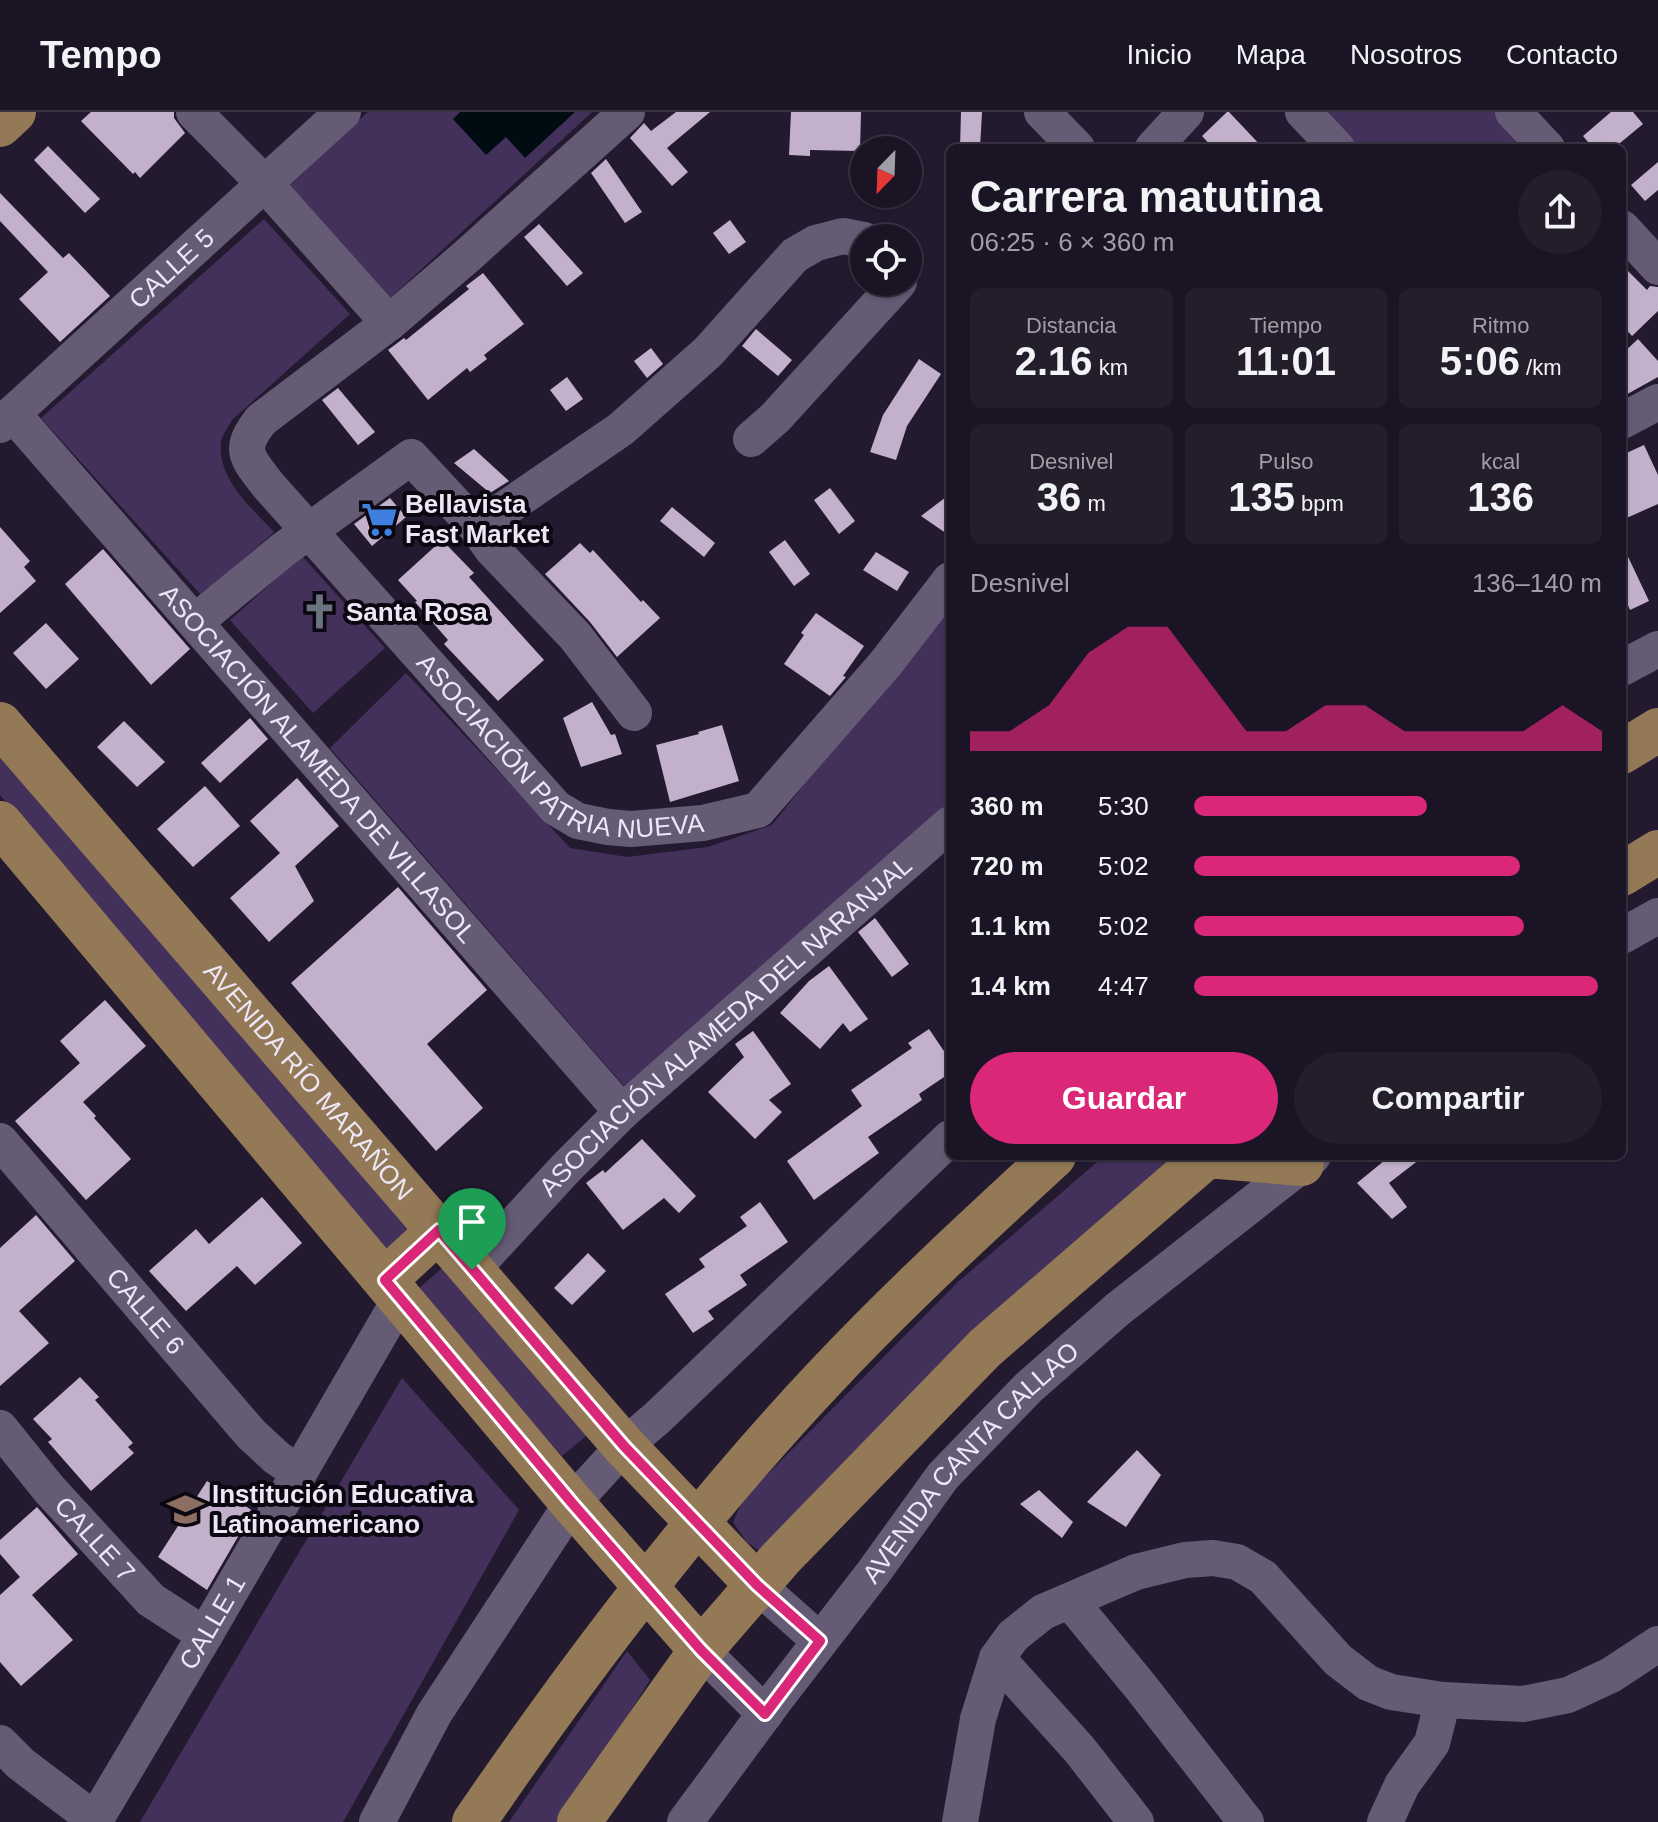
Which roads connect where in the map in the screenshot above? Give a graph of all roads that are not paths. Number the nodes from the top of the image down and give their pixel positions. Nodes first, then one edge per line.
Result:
1 (14, 112) edge
2 (194, 112) edge
3 (343, 112) edge
4 (627, 112) edge
5 (1042, 112) edge
6 (1186, 112) edge
7 (1303, 112) edge
8 (1513, 112) edge
9 (0, 125) edge
10 (1073, 144) edge
11 (1157, 144) edge
12 (1333, 144) edge
13 (1543, 144) edge
14 (265, 184) junction
15 (1626, 232) edge
16 (850, 237) edge
17 (1658, 267) edge
18 (886, 296) edge
19 (389, 323) junction
20 (1658, 402) edge
21 (1626, 419) edge
22 (6, 420) edge
23 (751, 439) dead end
24 (477, 528) junction
25 (309, 531) junction
26 (946, 585) edge
27 (195, 622) junction
28 (1658, 649) edge
29 (1626, 666) edge
30 (634, 713) dead end
31 (0, 724) edge
32 (1658, 730) edge
33 (1626, 750) edge
34 (0, 823) edge
35 (946, 828) edge
36 (1658, 852) edge
37 (1658, 859) edge
38 (1626, 873) edge
39 (1626, 874) edge
40 (1658, 916) edge
41 (1626, 934) edge
42 (622, 1112) junction
43 (0, 1141) edge
44 (946, 1142) edge
45 (1050, 1160) edge
46 (1202, 1160) edge
47 (1307, 1160) edge
48 (439, 1230) junction
49 (472, 1270) junction
50 (392, 1290) junction
51 (0, 1428) edge
52 (624, 1446) junction
53 (299, 1473) junction
54 (572, 1503) junction
55 (698, 1522) junction
56 (757, 1585) junction
57 (647, 1586) junction
58 (1070, 1601) junction
59 (205, 1635) junction
60 (820, 1641) junction
61 (1658, 1644) edge
62 (701, 1650) junction
63 (997, 1658) junction
64 (1443, 1700) junction
65 (765, 1714) junction
66 (0, 1743) edge
67 (95, 1821) edge
68 (377, 1822) edge
69 (474, 1822) edge
70 (579, 1822) edge
71 (685, 1822) edge
72 (960, 1822) edge
73 (1136, 1822) edge
74 (1246, 1822) edge
75 (1385, 1822) edge

1 - 9 main road
2 - 14 street
3 - 14 street, CALLE 5
4 - 19 street, ASOCIACIÓN PATRIA NUEVA
5 - 10 street
6 - 11 street
7 - 12 street
8 - 13 street
14 - 19 street
14 - 22 street, CALLE 5
15 - 17 street
16 - 24 street
18 - 23 street
19 - 25 street, ASOCIACIÓN PATRIA NUEVA
20 - 21 street
22 - 27 street, ASOCIACIÓN ALAMEDA DE VILLASOL
24 - 25 street
24 - 30 street
25 - 26 street, ASOCIACIÓN PATRIA NUEVA
25 - 27 street
27 - 42 street, ASOCIACIÓN ALAMEDA DE VILLASOL
28 - 29 street
31 - 48 main road, AVENIDA RÍO MARAÑON
32 - 33 main road
34 - 50 main road
35 - 42 street, ASOCIACIÓN ALAMEDA DEL NARANJAL
36 - 38 main road
37 - 39 street
40 - 41 street
42 - 49 street, ASOCIACIÓN ALAMEDA DEL NARANJAL
43 - 53 street, CALLE 6
44 - 52 street
45 - 55 main road
46 - 56 main road
47 - 60 street, AVENIDA CANTA CALLAO
48 - 49 main road, AVENIDA RÍO MARAÑON
48 - 50 main road
49 - 52 main road, AVENIDA RÍO MARAÑON
50 - 53 street, CALLE 1
50 - 54 main road
51 - 59 street, CALLE 7
52 - 54 street
52 - 55 main road, AVENIDA RÍO MARAÑON
53 - 59 street, CALLE 1
54 - 57 main road
54 - 68 street
55 - 56 main road, AVENIDA RÍO MARAÑON
55 - 57 main road
56 - 60 street, AVENIDA RÍO MARAÑON
56 - 62 main road
57 - 62 main road
57 - 69 main road
58 - 63 street
58 - 64 street
58 - 74 street
59 - 67 street, CALLE 1
60 - 65 street, AVENIDA CANTA CALLAO
61 - 64 street
62 - 65 street
62 - 70 main road
63 - 72 street
63 - 73 street
64 - 75 street
65 - 71 street, AVENIDA CANTA CALLAO
66 - 67 street

